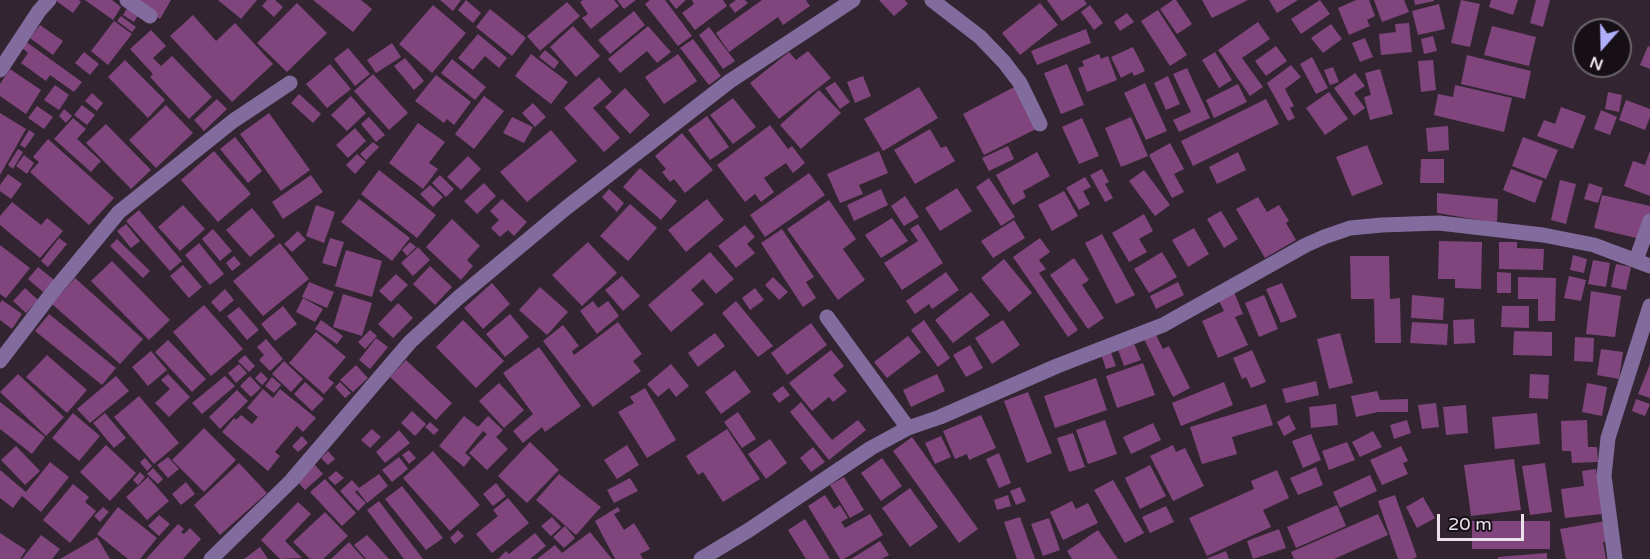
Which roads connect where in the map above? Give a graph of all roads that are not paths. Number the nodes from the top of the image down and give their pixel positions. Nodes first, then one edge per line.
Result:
1 (49, 0) edge
2 (127, 0) edge
3 (853, 0) edge
4 (932, 0) edge
5 (150, 16) dead end
6 (0, 70) edge
7 (290, 83) dead end
8 (1040, 124) dead end
9 (1650, 221) edge
10 (1643, 263) edge
11 (1650, 306) edge
12 (827, 318) dead end
13 (0, 361) edge
14 (908, 429) junction
15 (211, 559) edge
16 (701, 559) edge
17 (1615, 559) edge

1 - 6 street
2 - 5 street
3 - 15 street
4 - 8 street
7 - 13 street
9 - 10 street
10 - 14 street
11 - 17 street
12 - 14 street
14 - 16 street

